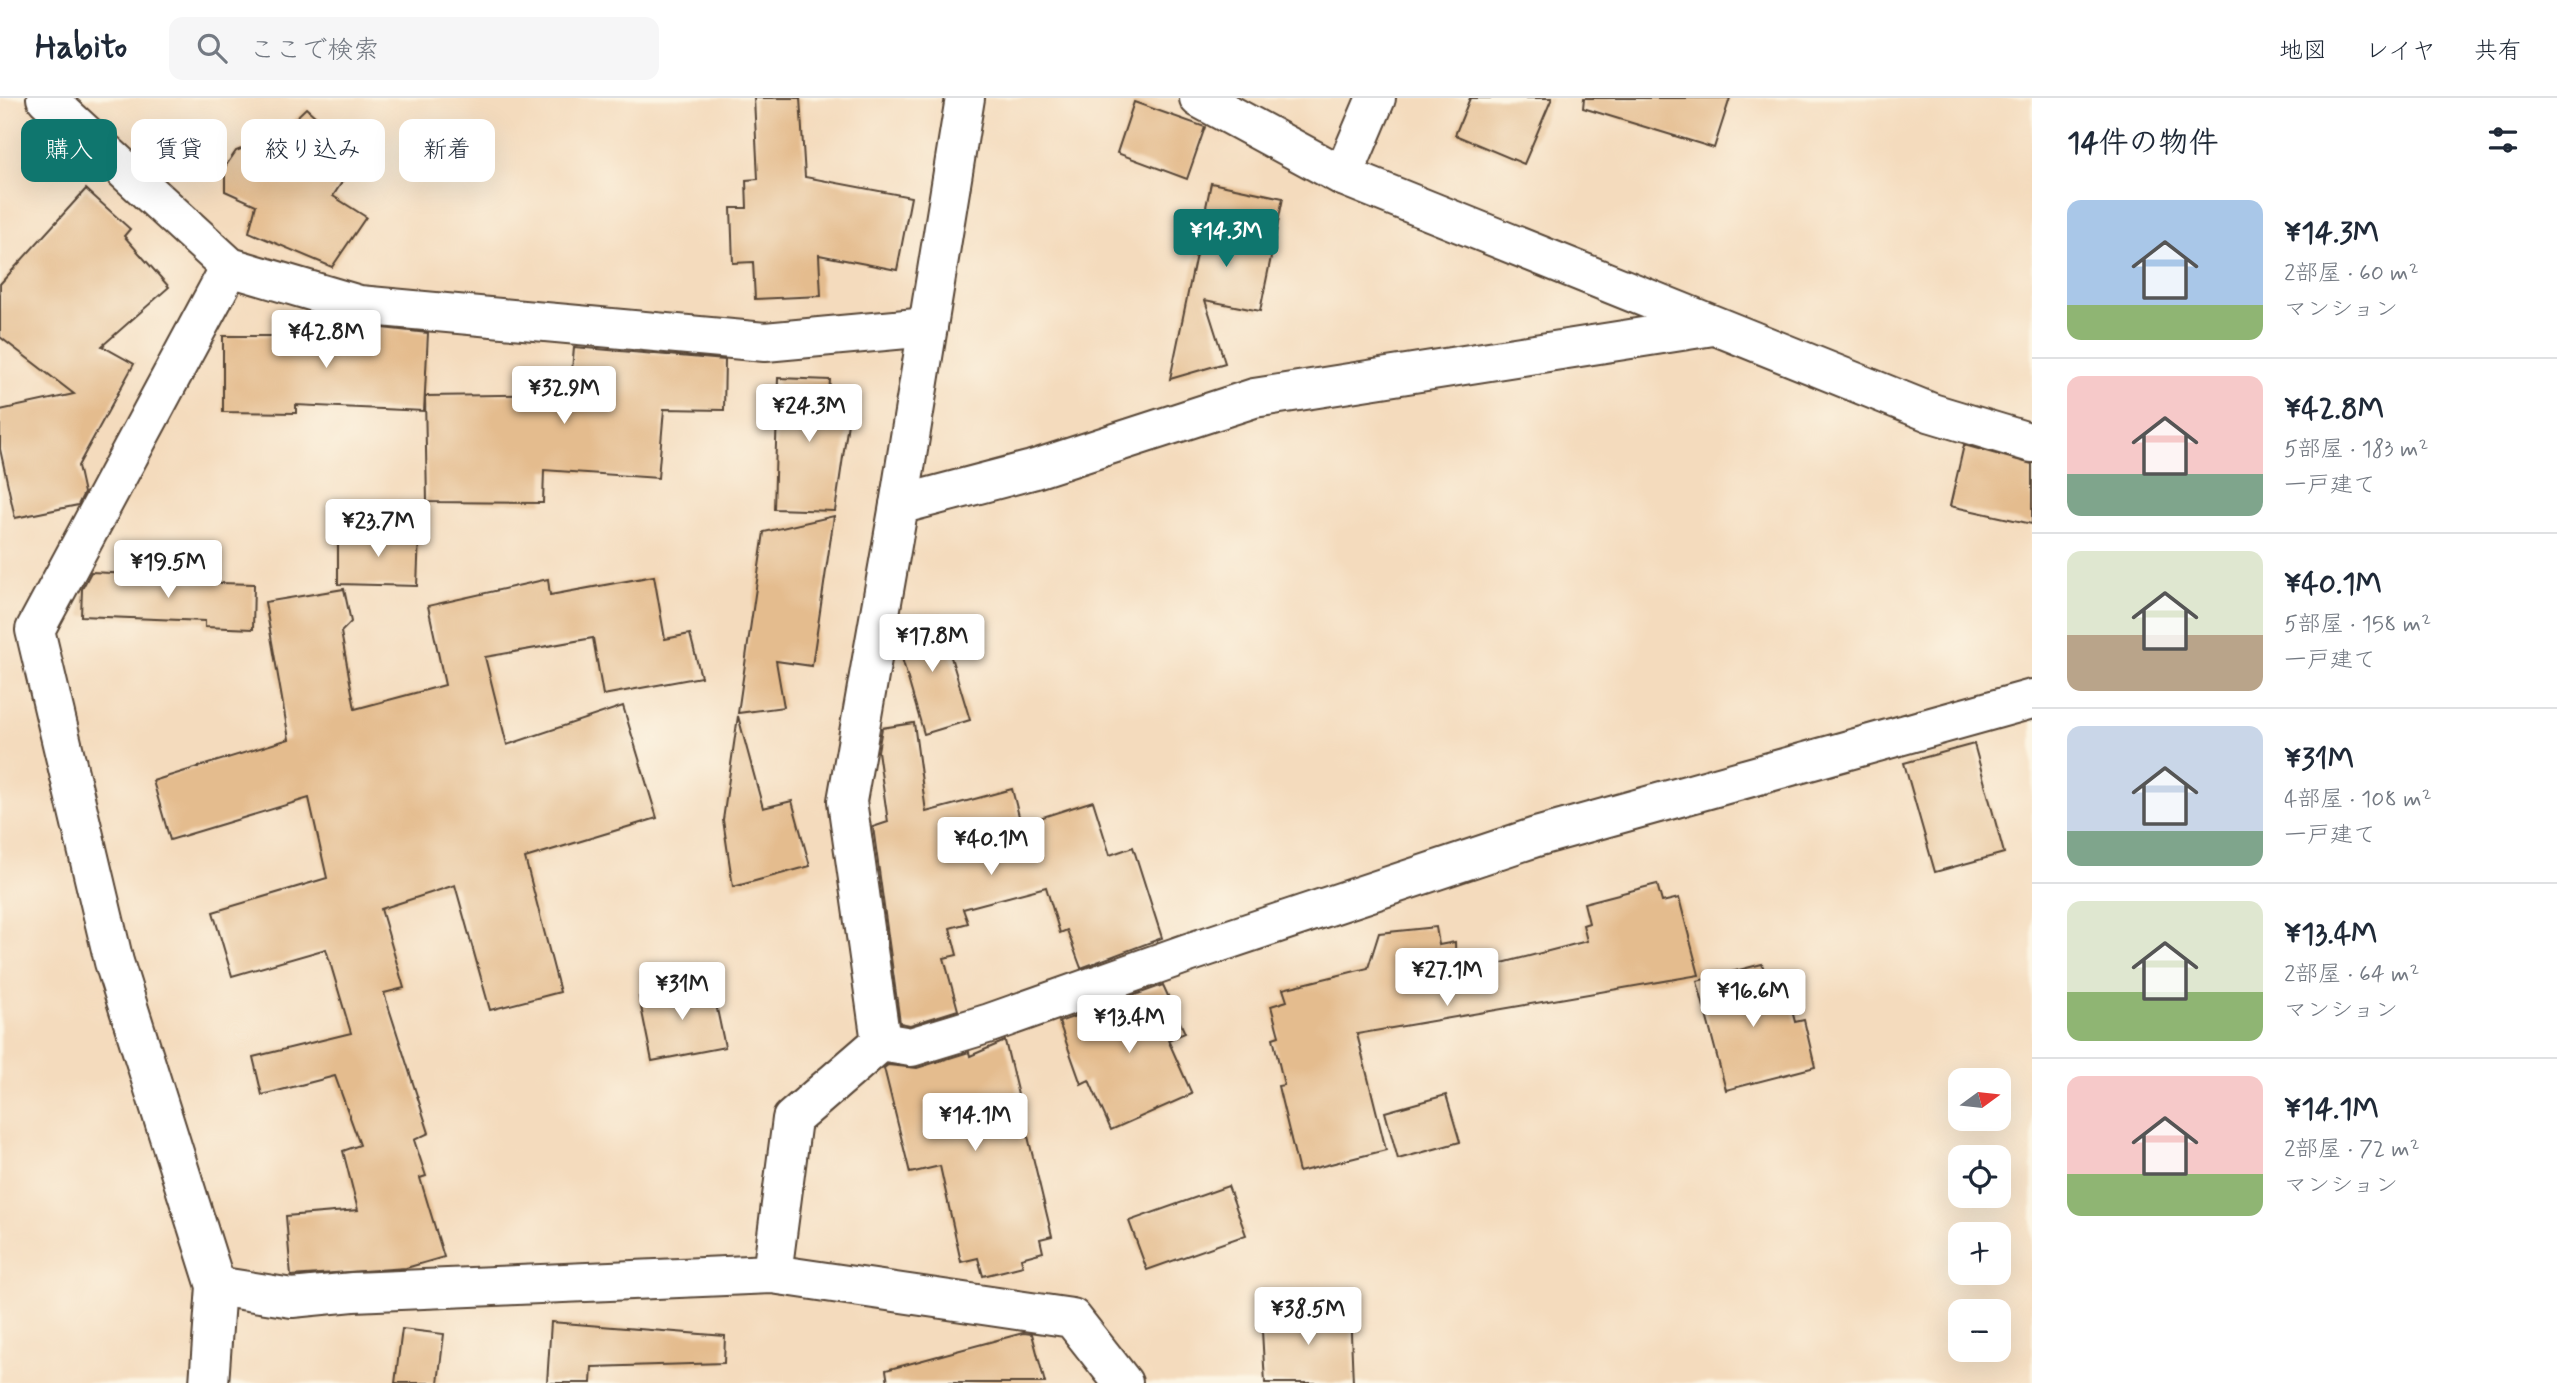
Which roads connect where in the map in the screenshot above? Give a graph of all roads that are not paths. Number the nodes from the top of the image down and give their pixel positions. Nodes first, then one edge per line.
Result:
1 (46, 98) edge
2 (965, 98) edge
3 (1199, 98) edge
4 (1376, 98) edge
5 (1343, 176) junction
6 (229, 267) junction
7 (1715, 326) junction
8 (928, 327) junction
9 (2032, 443) edge
10 (899, 505) junction
11 (2032, 699) edge
12 (881, 1042) junction
13 (772, 1274) junction
14 (216, 1286) junction
15 (209, 1383) edge
16 (1123, 1383) edge

1 - 6 street
2 - 8 street
3 - 5 street
4 - 5 street
5 - 7 street
6 - 8 street
6 - 14 street
7 - 9 street
7 - 10 street
8 - 10 street
10 - 12 street
11 - 12 street
12 - 13 street
13 - 14 street
13 - 16 street
14 - 15 street

